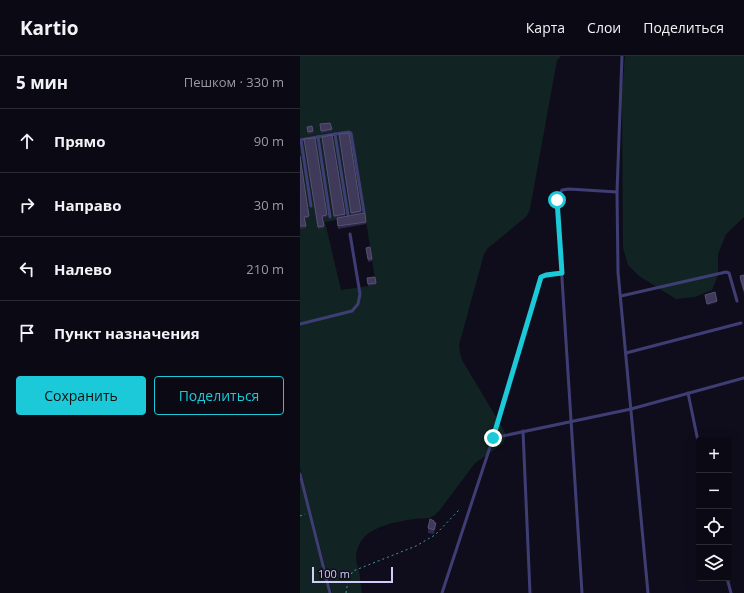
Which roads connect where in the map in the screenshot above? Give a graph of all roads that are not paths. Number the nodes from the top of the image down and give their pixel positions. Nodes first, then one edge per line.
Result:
1 (622, 56) edge
2 (335, 134) junction
3 (318, 137) junction
4 (300, 140) edge
5 (617, 192) junction
6 (311, 206) dead end
7 (364, 212) edge
8 (348, 215) edge
9 (330, 217) dead end
10 (350, 234) dead end
11 (562, 273) junction
12 (621, 296) junction
13 (737, 301) dead end
14 (741, 323) dead end
15 (300, 324) edge
16 (626, 353) junction
17 (744, 378) edge
18 (688, 393) junction
19 (631, 409) junction
20 (571, 421) junction
21 (523, 432) junction
22 (697, 437) edge
23 (493, 438) junction
24 (300, 474) edge
25 (728, 581) edge
26 (330, 593) edge
27 (442, 593) edge
28 (530, 593) edge
29 (582, 593) edge
30 (648, 593) edge
31 (730, 593) edge

1 - 5 lane
2 - 3 lane
2 - 7 lane
2 - 8 lane
3 - 4 lane
3 - 9 lane
4 - 6 lane
5 - 11 lane
5 - 12 lane
10 - 15 lane
11 - 20 lane
11 - 23 lane
12 - 13 lane
12 - 16 lane
14 - 16 lane
16 - 19 lane
17 - 18 lane
18 - 19 lane
18 - 22 lane
19 - 20 lane
19 - 30 lane
20 - 21 lane
20 - 29 lane
21 - 23 lane
21 - 28 lane
23 - 27 lane
24 - 26 lane
25 - 31 lane

